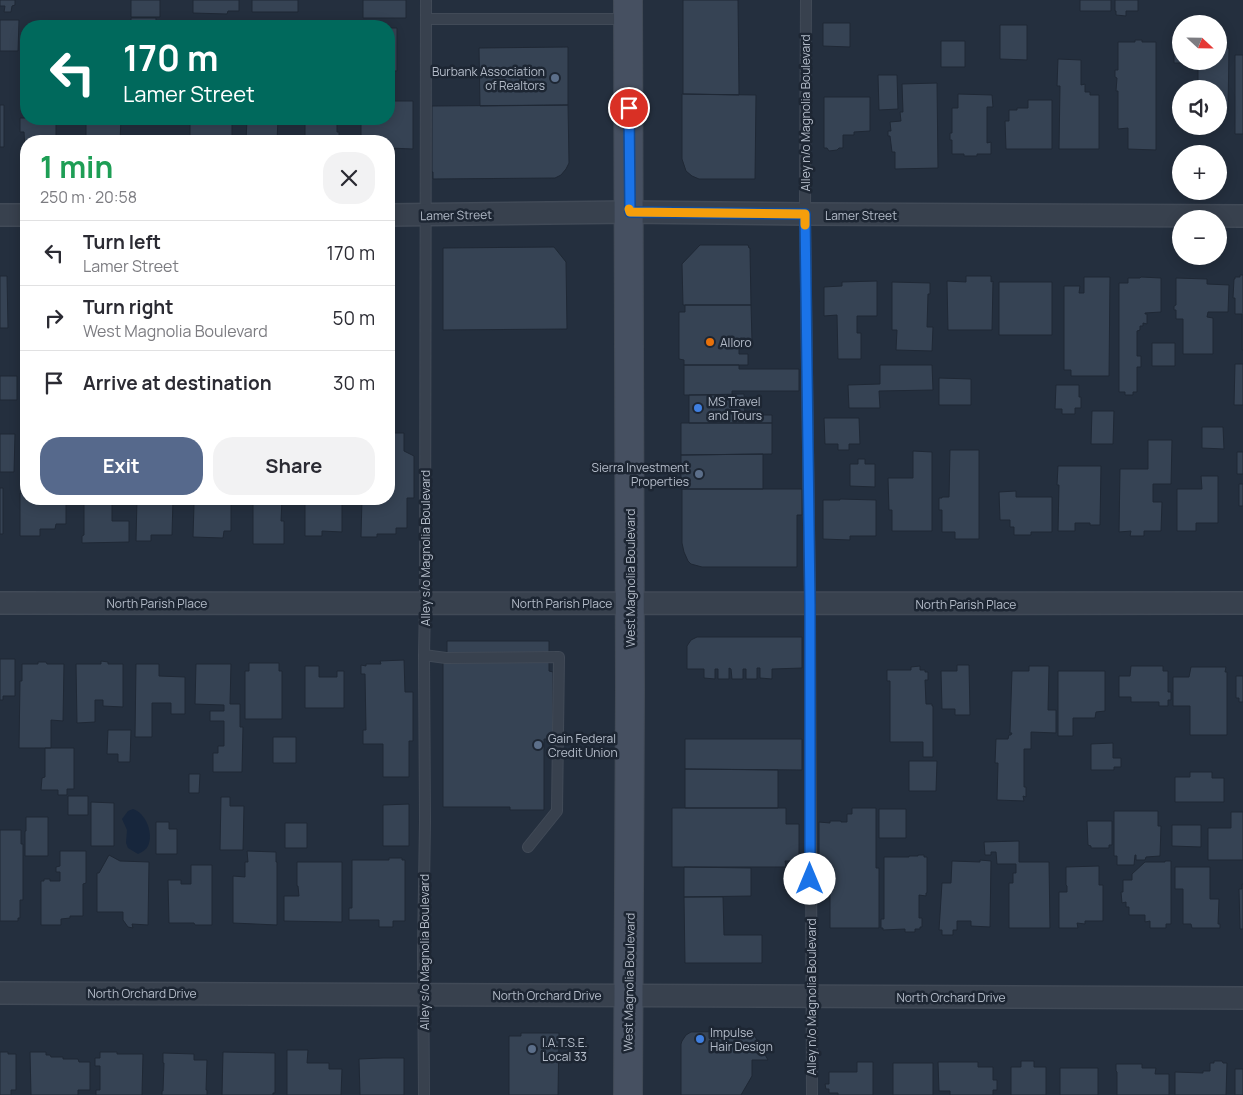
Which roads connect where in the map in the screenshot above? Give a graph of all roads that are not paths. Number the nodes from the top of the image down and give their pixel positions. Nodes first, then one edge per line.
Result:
1 (426, 0) edge
2 (806, 0) edge
3 (628, 10) edge
4 (426, 18) junction
5 (630, 212) junction
6 (805, 214) junction
7 (0, 215) edge
8 (20, 215) edge
9 (395, 215) edge
10 (426, 215) junction
11 (1243, 216) edge
12 (0, 603) edge
13 (425, 603) junction
14 (630, 603) junction
15 (1243, 603) edge
16 (810, 604) junction
17 (424, 655) junction
18 (528, 847) dead end
19 (0, 993) edge
20 (424, 995) junction
21 (629, 995) junction
22 (810, 996) junction
23 (1243, 998) edge
24 (424, 1095) edge
25 (628, 1095) edge
26 (812, 1095) edge

1 - 4 lane, Alley s/o Magnolia Boulevard
2 - 6 lane, Alley n/o Magnolia Boulevard
3 - 4 lane
3 - 5 main road, West Magnolia Boulevard
4 - 10 lane, Alley s/o Magnolia Boulevard
5 - 6 street, Lamer Street
5 - 10 street, Lamer Street
5 - 14 main road, West Magnolia Boulevard
6 - 11 street, Lamer Street
6 - 16 lane, Alley n/o Magnolia Boulevard
7 - 8 street
9 - 10 street, Lamer Street
10 - 13 lane, Alley s/o Magnolia Boulevard
12 - 13 street, North Parish Place
13 - 14 street, North Parish Place
13 - 17 lane, Alley s/o Magnolia Boulevard
14 - 16 street, North Parish Place
14 - 21 main road, West Magnolia Boulevard
15 - 16 street, North Parish Place
16 - 22 lane, Alley n/o Magnolia Boulevard
17 - 18 lane
17 - 20 lane, Alley s/o Magnolia Boulevard
19 - 20 street, North Orchard Drive
20 - 21 street, North Orchard Drive
20 - 24 lane, Alley s/o Magnolia Boulevard
21 - 22 street, North Orchard Drive
21 - 25 main road, West Magnolia Boulevard
22 - 23 street, North Orchard Drive
22 - 26 lane, Alley n/o Magnolia Boulevard

